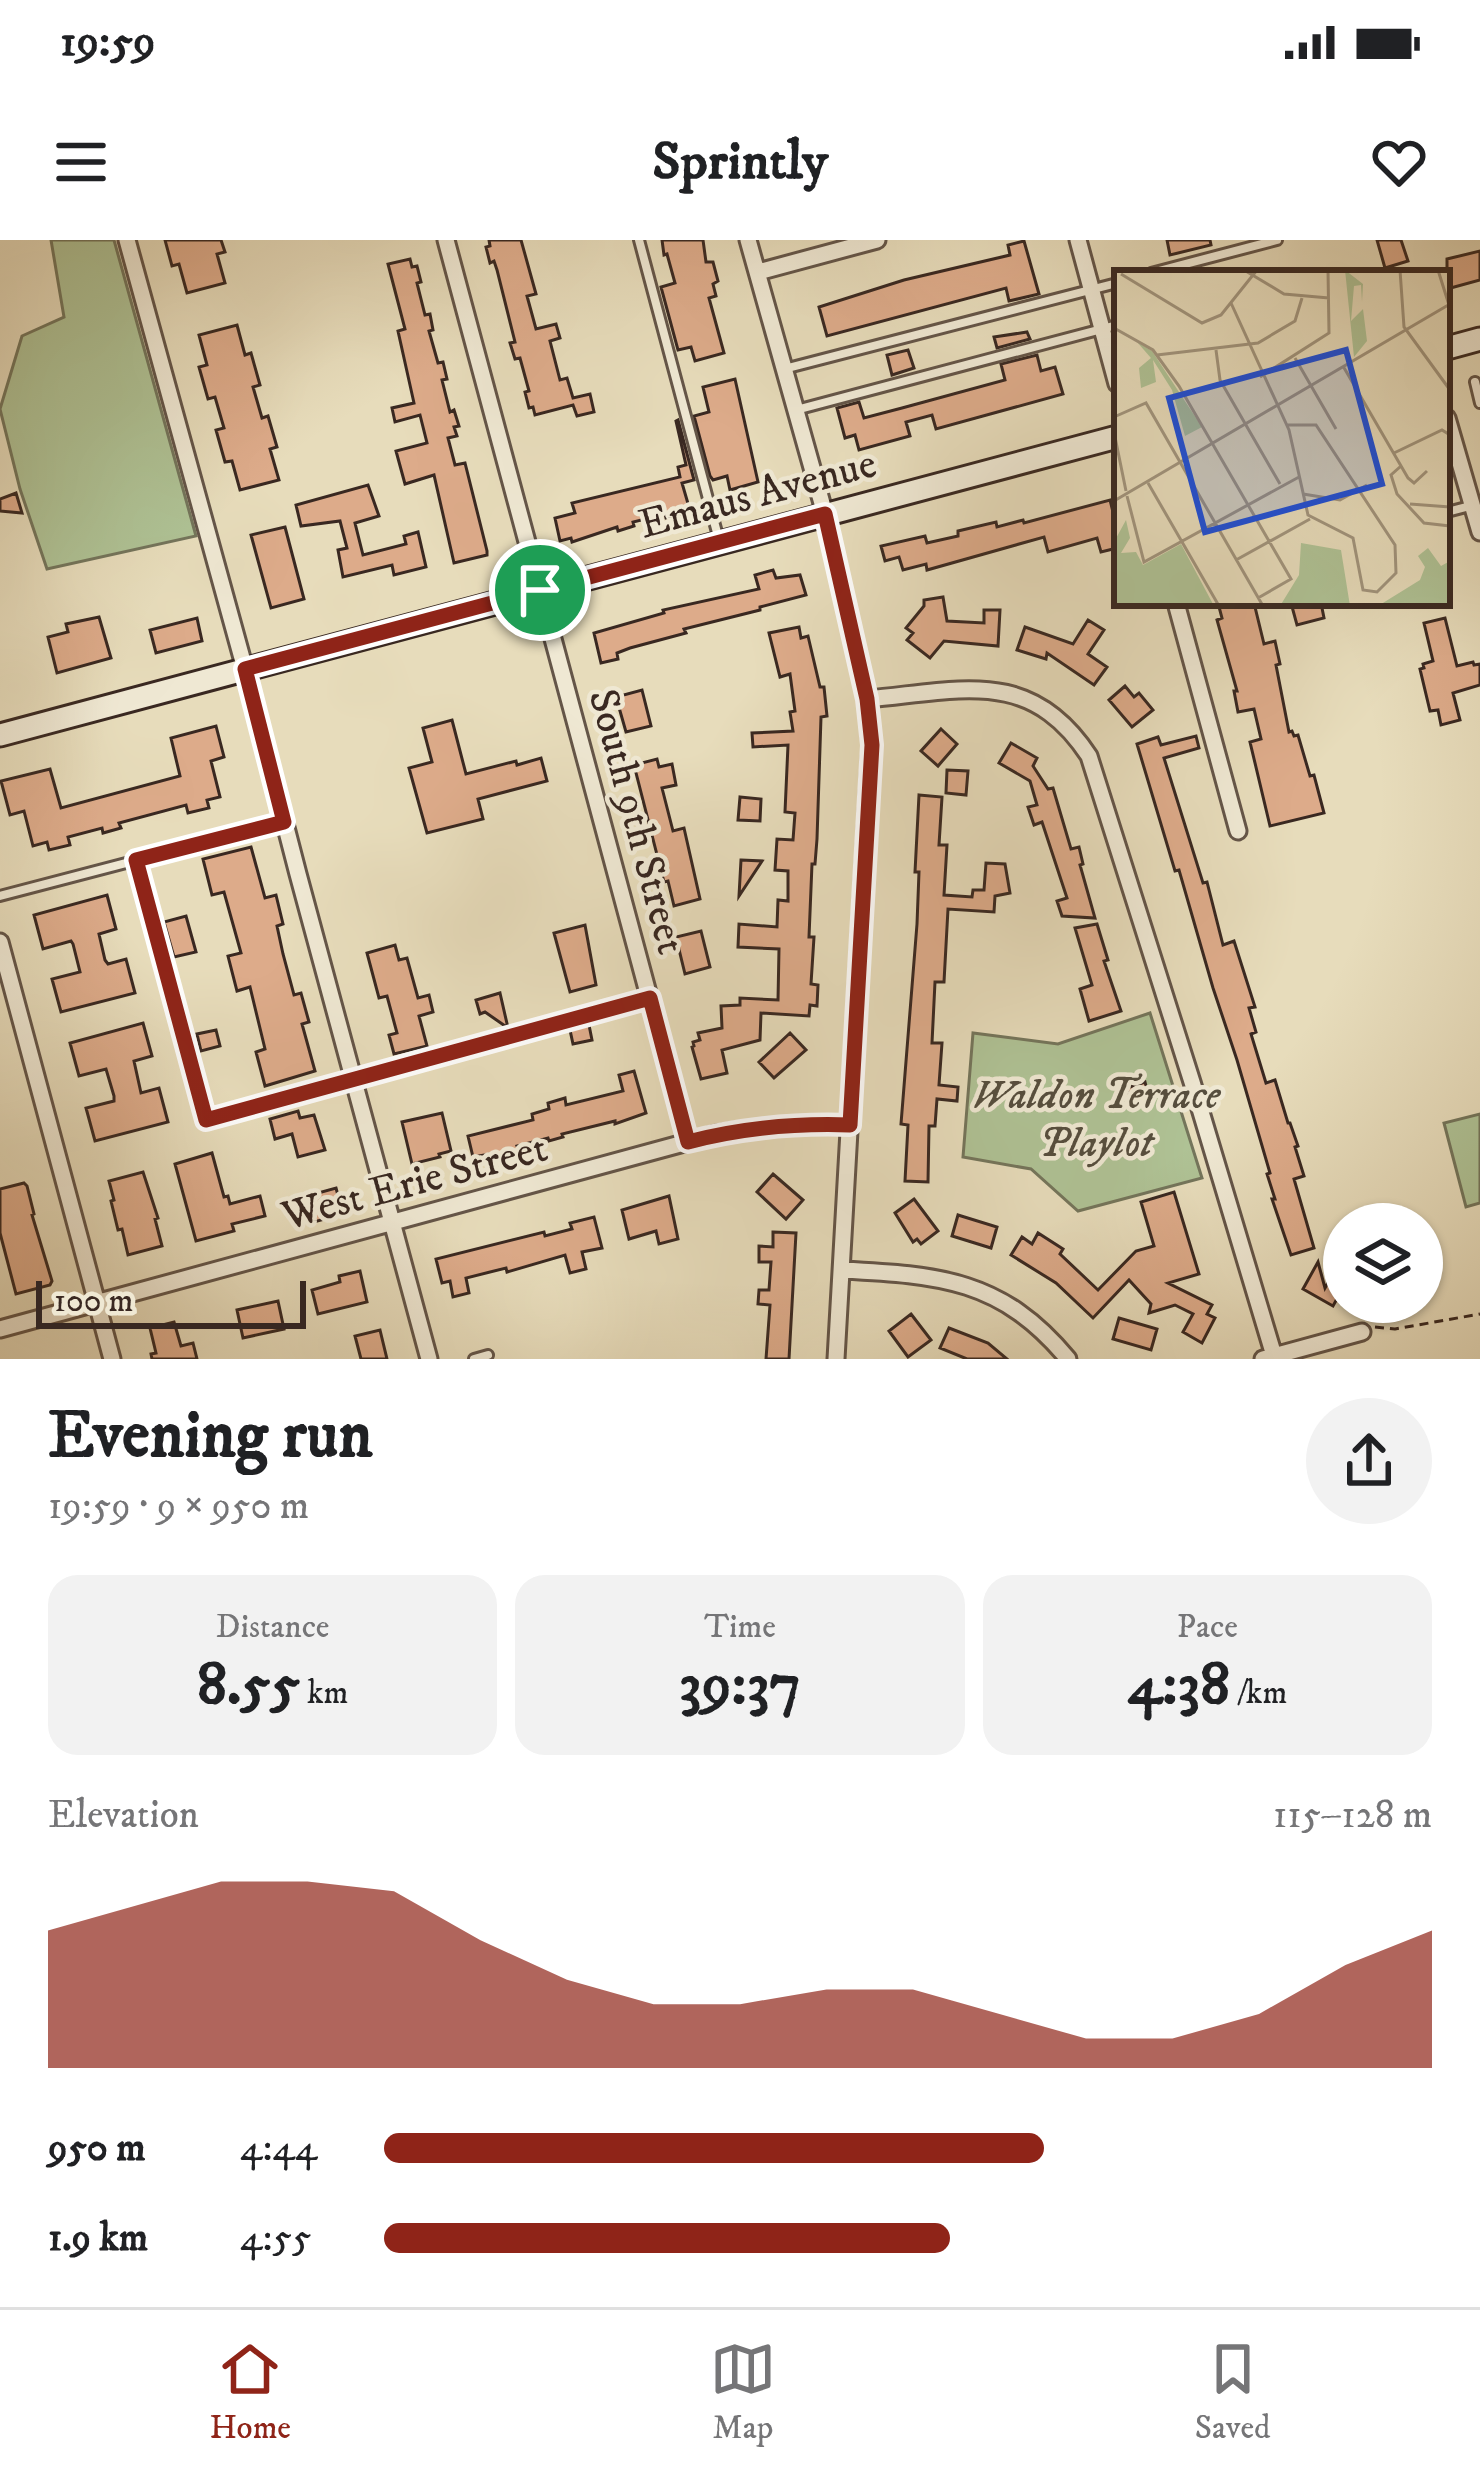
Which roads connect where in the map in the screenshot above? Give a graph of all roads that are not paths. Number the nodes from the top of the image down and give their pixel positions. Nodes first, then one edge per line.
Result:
1 (127, 240) edge
2 (446, 240) edge
3 (639, 240) edge
4 (748, 240) edge
5 (877, 240) edge
6 (1078, 240) edge
7 (1277, 240) edge
8 (1162, 270) edge
9 (758, 272) junction
10 (1114, 284) edge
11 (1092, 290) junction
12 (1110, 327) edge
13 (1480, 339) edge
14 (1450, 347) edge
15 (1114, 359) edge
16 (783, 369) junction
17 (1475, 382) dead end
18 (1480, 403) edge
19 (795, 410) junction
20 (1450, 428) edge
21 (1114, 438) edge
22 (825, 514) junction
23 (1477, 517) edge
24 (720, 542) junction
25 (540, 590) junction
26 (1177, 606) edge
27 (245, 669) junction
28 (867, 699) junction
29 (0, 735) edge
30 (284, 822) junction
31 (1238, 831) dead end
32 (136, 860) junction
33 (0, 896) edge
34 (0, 942) edge
35 (650, 998) junction
36 (354, 1078) junction
37 (850, 1125) junction
38 (688, 1142) junction
39 (392, 1224) junction
40 (842, 1270) junction
41 (97, 1304) junction
42 (0, 1329) edge
43 (1362, 1332) road end
44 (488, 1354) dead end
45 (1271, 1358) edge
46 (112, 1359) edge
47 (429, 1359) edge
48 (474, 1359) edge
49 (836, 1359) edge
50 (1068, 1359) edge

1 - 27 street
2 - 25 street, South 9th Street
3 - 24 lane
4 - 9 street
5 - 9 street
6 - 11 street
7 - 8 lane
9 - 16 street
10 - 11 lane
11 - 12 street
11 - 16 lane
12 - 15 street
12 - 19 lane
13 - 14 main road
16 - 19 street
17 - 18 lane
19 - 22 street
20 - 23 street
21 - 22 main road, Emaus Avenue
22 - 24 main road, Emaus Avenue
22 - 28 street
24 - 25 main road, Emaus Avenue
25 - 27 main road, Emaus Avenue
25 - 35 street, South 9th Street
26 - 31 street
27 - 29 main road, Emaus Avenue
27 - 30 street
28 - 37 street
28 - 45 street
30 - 32 lane
30 - 36 street
32 - 33 lane
32 - 36 lane
34 - 41 street
35 - 36 lane
35 - 38 street, South 9th Street
36 - 39 street
37 - 38 street, West Erie Street
37 - 40 street
38 - 39 street, West Erie Street
39 - 41 street, West Erie Street
39 - 47 street
40 - 49 street
40 - 50 street
41 - 42 street, West Erie Street
41 - 46 street
43 - 45 street
44 - 48 lane

